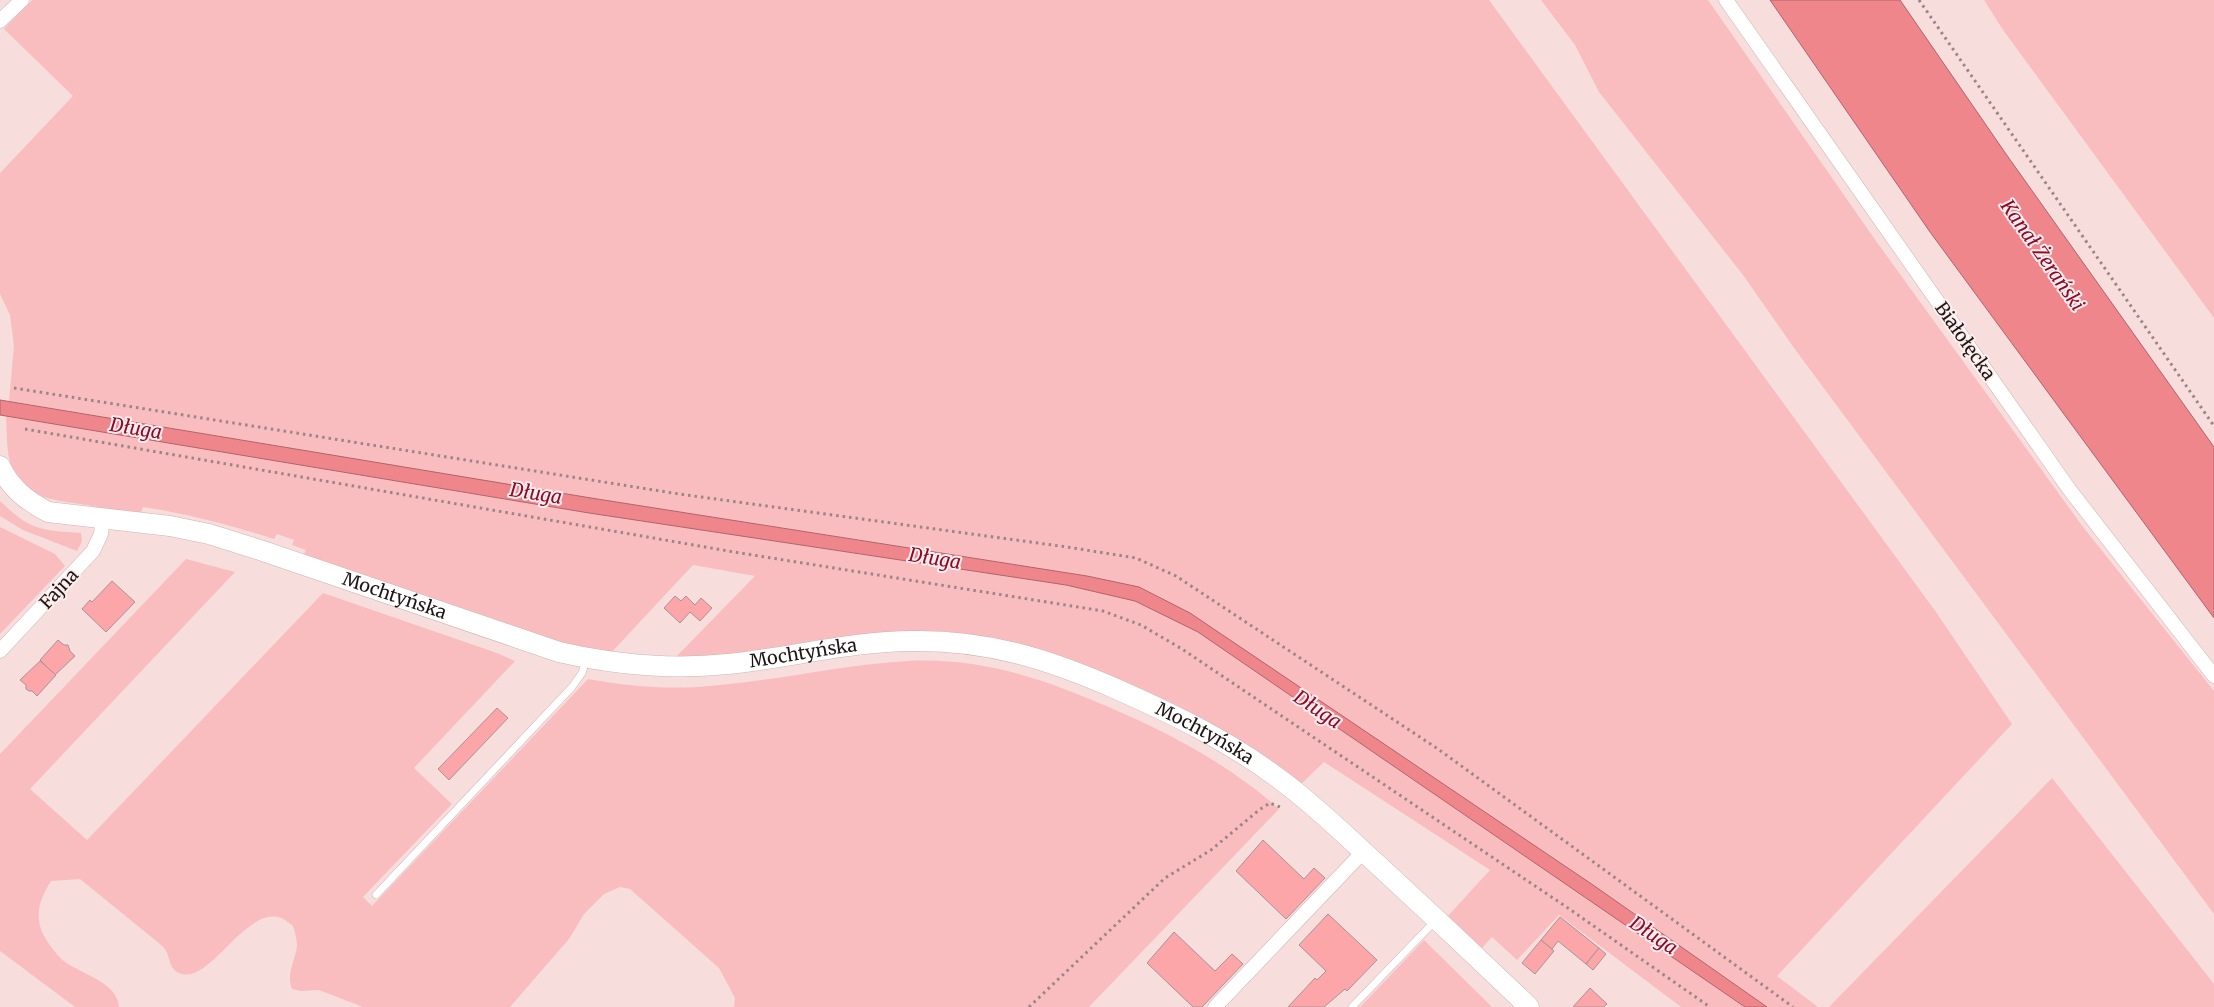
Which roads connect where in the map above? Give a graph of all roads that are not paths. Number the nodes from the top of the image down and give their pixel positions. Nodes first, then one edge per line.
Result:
1 (22, 0) edge
2 (1726, 0) edge
3 (0, 21) edge
4 (0, 466) edge
5 (103, 518) junction
6 (0, 651) edge
7 (587, 658) junction
8 (2214, 676) edge
9 (1363, 852) junction
10 (376, 895) dead end
11 (1436, 919) junction
12 (1216, 1007) edge
13 (1352, 1007) edge
14 (1530, 1007) edge

1 - 3 street
2 - 8 street, Białołęcka
4 - 5 street, Mochtyńska
5 - 6 street, Fajna
5 - 7 street, Mochtyńska
7 - 9 street, Mochtyńska
7 - 10 lane
9 - 11 street, Mochtyńska
9 - 12 street
11 - 13 lane
11 - 14 street, Mochtyńska

